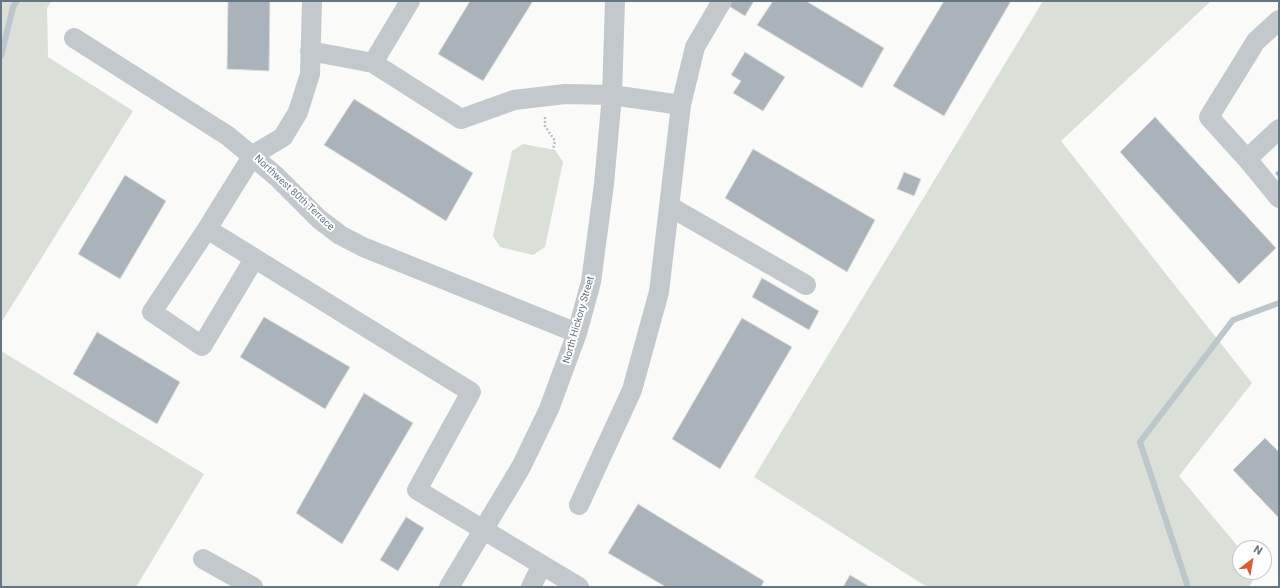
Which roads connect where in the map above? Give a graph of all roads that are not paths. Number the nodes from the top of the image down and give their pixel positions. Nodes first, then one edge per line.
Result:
1 (312, 1) edge
2 (410, 1) edge
3 (615, 1) edge
4 (722, 1) edge
5 (1279, 20) edge
6 (74, 38) dead end
7 (310, 51) junction
8 (373, 63) junction
9 (612, 95) junction
10 (681, 105) junction
11 (1279, 129) edge
12 (253, 155) junction
13 (1247, 159) junction
14 (1279, 198) edge
15 (669, 206) junction
16 (207, 230) junction
17 (254, 259) junction
18 (806, 285) dead end
19 (577, 333) junction
20 (579, 505) dead end
21 (484, 530) junction
22 (203, 559) dead end
23 (542, 565) junction
24 (253, 587) edge
25 (449, 587) edge
26 (531, 587) edge
27 (579, 587) edge

1 - 7 street
2 - 8 street
3 - 9 street, North Hickory Street
4 - 10 street
5 - 13 street
6 - 12 street, Northwest 80th Terrace
7 - 8 street
7 - 12 street
8 - 9 street
9 - 10 street
9 - 19 street, North Hickory Street
10 - 15 street
11 - 13 street
12 - 16 street
12 - 19 street, Northwest 80th Terrace
13 - 14 street
15 - 18 street
15 - 20 street
16 - 17 street
16 - 17 street
17 - 21 street
19 - 21 street, North Hickory Street
21 - 23 street
21 - 25 street, North Hickory Street
22 - 24 street
23 - 26 street
23 - 27 street

